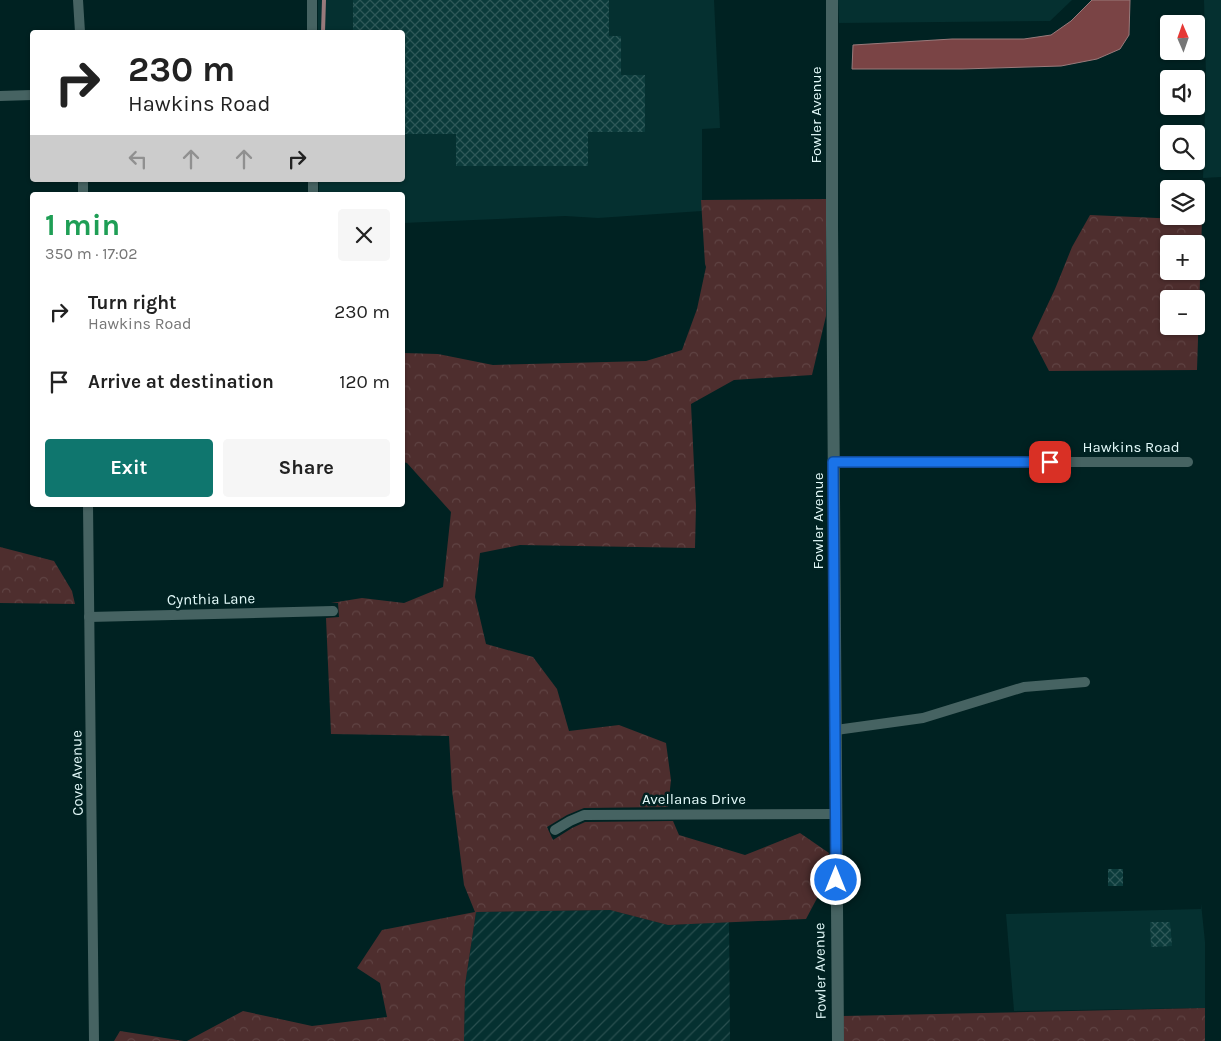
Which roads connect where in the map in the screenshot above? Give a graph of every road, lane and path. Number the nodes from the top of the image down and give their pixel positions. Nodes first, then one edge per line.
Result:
1 (78, 0) edge
2 (312, 0) edge
3 (832, 0) edge
4 (80, 30) edge
5 (312, 30) edge
6 (30, 95) edge
7 (0, 96) edge
8 (833, 462) junction
9 (1188, 462) dead end
10 (88, 507) edge
11 (333, 610) dead end
12 (89, 617) junction
13 (1085, 682) dead end
14 (836, 730) junction
15 (836, 814) junction
16 (556, 830) dead end
17 (94, 1041) edge
18 (838, 1041) edge

1 - 4 street
2 - 5 street
3 - 8 street, Fowler Avenue
6 - 7 street
8 - 9 street, Hawkins Road
8 - 14 street, Fowler Avenue
10 - 12 street, Cove Avenue
11 - 12 street, Cynthia Lane
12 - 17 street, Cove Avenue
13 - 14 street
14 - 15 street, Fowler Avenue
15 - 16 street, Avellanas Drive
15 - 18 street, Fowler Avenue

